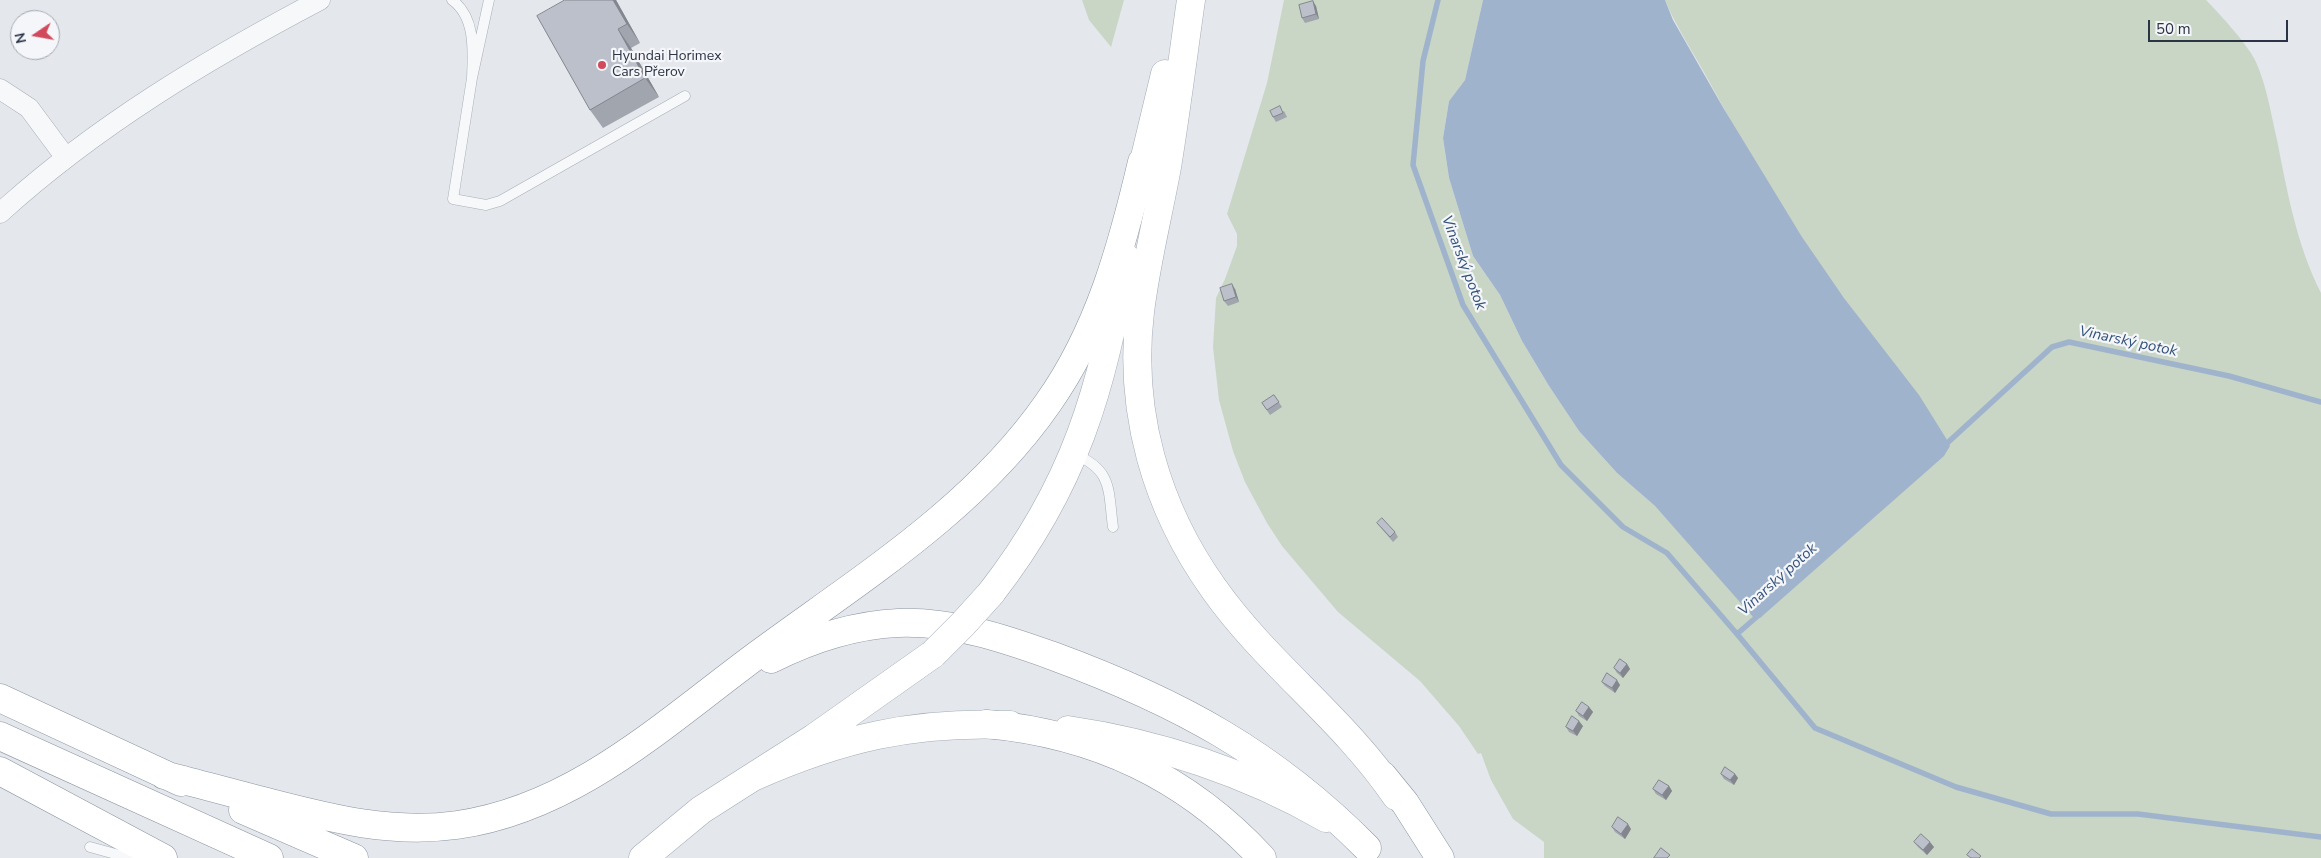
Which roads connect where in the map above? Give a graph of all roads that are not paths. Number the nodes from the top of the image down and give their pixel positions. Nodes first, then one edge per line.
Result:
1 (320, 0) edge
2 (452, 0) edge
3 (488, 0) edge
4 (1183, 0) edge
5 (1190, 0) edge
6 (472, 78) junction
7 (0, 89) edge
8 (685, 96) dead end
9 (66, 158) junction
10 (1142, 162) junction
11 (0, 213) edge
12 (1074, 454) junction
13 (1113, 527) dead end
14 (0, 698) edge
15 (680, 714) junction
16 (986, 724) junction
17 (0, 736) edge
18 (0, 771) edge
19 (164, 775) junction
20 (1383, 776) junction
21 (753, 777) junction
22 (90, 847) dead end
23 (1371, 853) edge
24 (130, 858) edge
25 (163, 858) edge
26 (269, 858) edge
27 (354, 858) edge
28 (643, 858) edge
29 (1262, 858) edge
30 (1426, 858) edge
31 (1440, 858) edge

1 - 9 street
2 - 6 lane
3 - 6 lane
4 - 10 main road
5 - 20 main road
6 - 8 lane
7 - 9 street
9 - 11 street
10 - 12 main road
10 - 15 main road
12 - 13 lane
12 - 21 main road, bridge
14 - 19 main road
15 - 19 main road
15 - 23 main road
16 - 21 main road
16 - 23 main road
16 - 29 main road
17 - 26 main road
18 - 25 main road
19 - 27 main road
20 - 30 main road
20 - 31 main road
21 - 28 main road
22 - 24 lane

